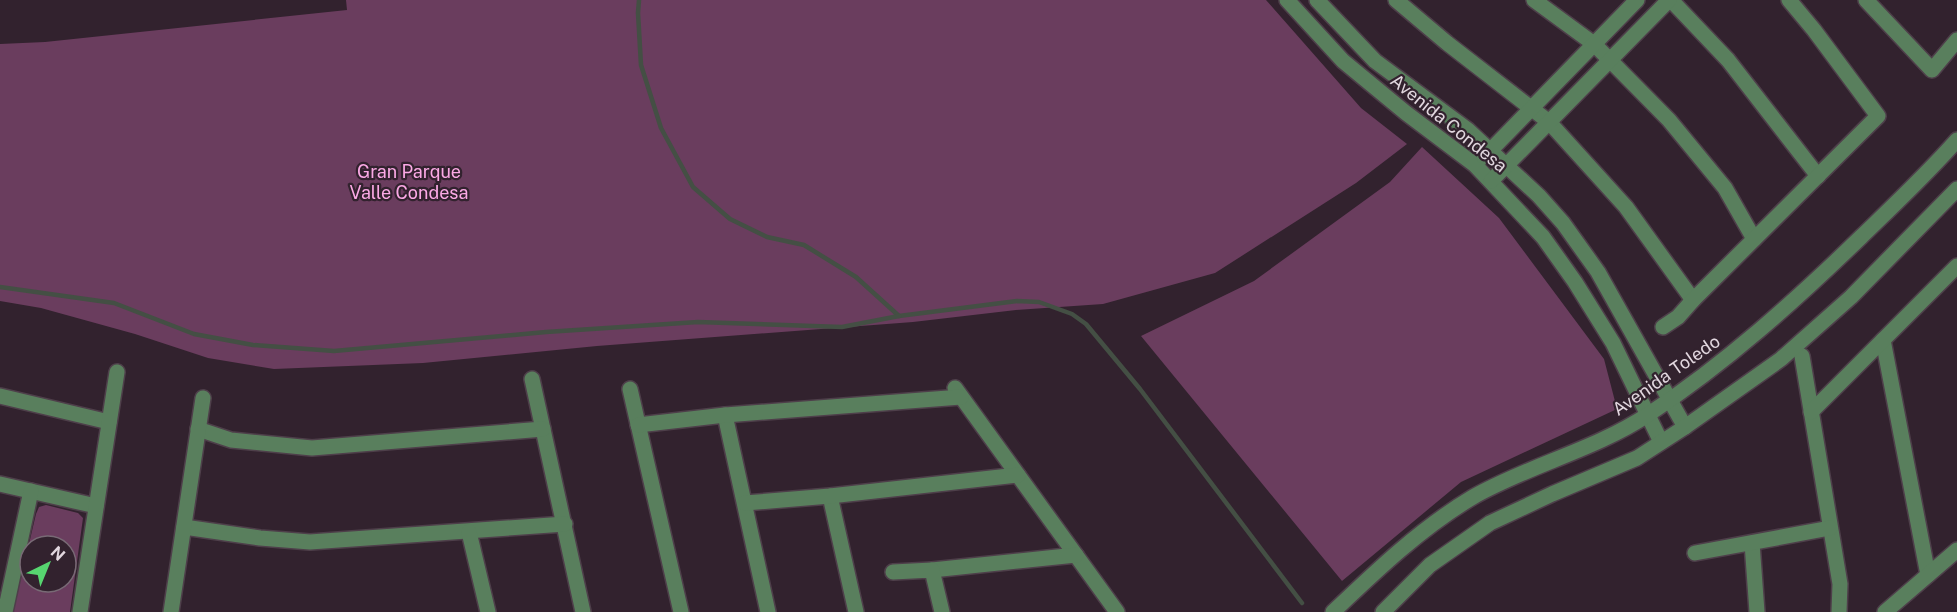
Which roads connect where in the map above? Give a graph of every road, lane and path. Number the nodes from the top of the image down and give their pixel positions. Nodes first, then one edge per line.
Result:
1 (1287, 0) edge
2 (1317, 0) edge
3 (1396, 0) edge
4 (1534, 0) edge
5 (1637, 0) edge
6 (1670, 0) edge
7 (1789, 0) edge
8 (1866, 0) edge
9 (1957, 40) edge
10 (1594, 44) junction
11 (1610, 60) junction
12 (1531, 107) junction
13 (1549, 122) junction
14 (1957, 140) edge
15 (1490, 150) junction
16 (1475, 165) junction
17 (1507, 165) junction
18 (1818, 176) junction
19 (1491, 181) junction
20 (1957, 189) edge
21 (1754, 239) junction
22 (1957, 266) edge
23 (1693, 300) junction
24 (1662, 327) dead end
25 (1883, 340) junction
26 (1802, 356) dead end
27 (117, 372) dead end
28 (532, 379) dead end
29 (630, 390) dead end
30 (0, 396) edge
31 (203, 398) dead end
32 (1671, 399) junction
33 (1811, 412) junction
34 (725, 415) junction
35 (1648, 415) junction
36 (110, 422) junction
37 (638, 425) junction
38 (1685, 427) junction
39 (198, 429) junction
40 (543, 429) junction
41 (1661, 442) junction
42 (1018, 476) junction
43 (0, 484) edge
44 (31, 491) junction
45 (830, 496) junction
46 (745, 503) junction
47 (96, 506) junction
48 (565, 524) junction
49 (184, 527) junction
50 (1830, 528) junction
51 (469, 532) junction
52 (1752, 543) junction
53 (1957, 550) edge
54 (1695, 553) dead end
55 (1076, 555) junction
56 (933, 570) junction
57 (893, 572) dead end
58 (1928, 575) junction
59 (6, 583) edge
60 (5, 612) edge
61 (80, 612) edge
62 (171, 612) edge
63 (488, 612) edge
64 (584, 612) edge
65 (681, 612) edge
66 (768, 612) edge
67 (856, 612) edge
68 (942, 612) edge
69 (1117, 612) edge
70 (1333, 612) edge
71 (1383, 612) edge
72 (1757, 612) edge
73 (1839, 612) edge
74 (1885, 612) edge

1 - 16 street, Avenida Condesa
2 - 15 street, Avenida Condesa
3 - 12 street
4 - 10 street
5 - 10 street
6 - 11 street
6 - 18 street
7 - 18 street
8 - 9 street
10 - 11 street
10 - 12 street
11 - 13 street
11 - 21 street
12 - 13 street
12 - 15 street
13 - 17 street
13 - 23 street
14 - 32 street, Avenida Toledo
15 - 16 street
15 - 17 street, Avenida Condesa
16 - 19 street, Avenida Condesa
17 - 19 street
17 - 32 street, Avenida Condesa
18 - 21 street
19 - 35 street, Avenida Condesa
20 - 38 street
21 - 23 street
22 - 25 street
23 - 24 street
25 - 33 street
25 - 58 street
26 - 33 street
27 - 36 street
28 - 40 street
29 - 37 street
30 - 36 street
31 - 39 street
32 - 35 street, Avenida Toledo
32 - 38 street, Avenida Condesa
33 - 50 street
34 - 37 street
34 - 42 street
34 - 46 street
35 - 41 street, Avenida Condesa
35 - 70 street, Avenida Toledo
36 - 47 street
37 - 65 street
38 - 41 street
39 - 40 street
39 - 49 street
40 - 48 street
41 - 71 street
42 - 45 street
42 - 55 street
43 - 44 street
44 - 47 street
44 - 59 street
45 - 46 street
45 - 67 street
46 - 66 street
47 - 61 street
48 - 51 street
48 - 64 street
49 - 51 street
49 - 62 street
50 - 52 street
50 - 73 street
51 - 63 street
52 - 54 street
52 - 72 street
53 - 58 street
55 - 56 street
55 - 69 street
56 - 57 street
56 - 68 street
58 - 74 street
59 - 60 street

